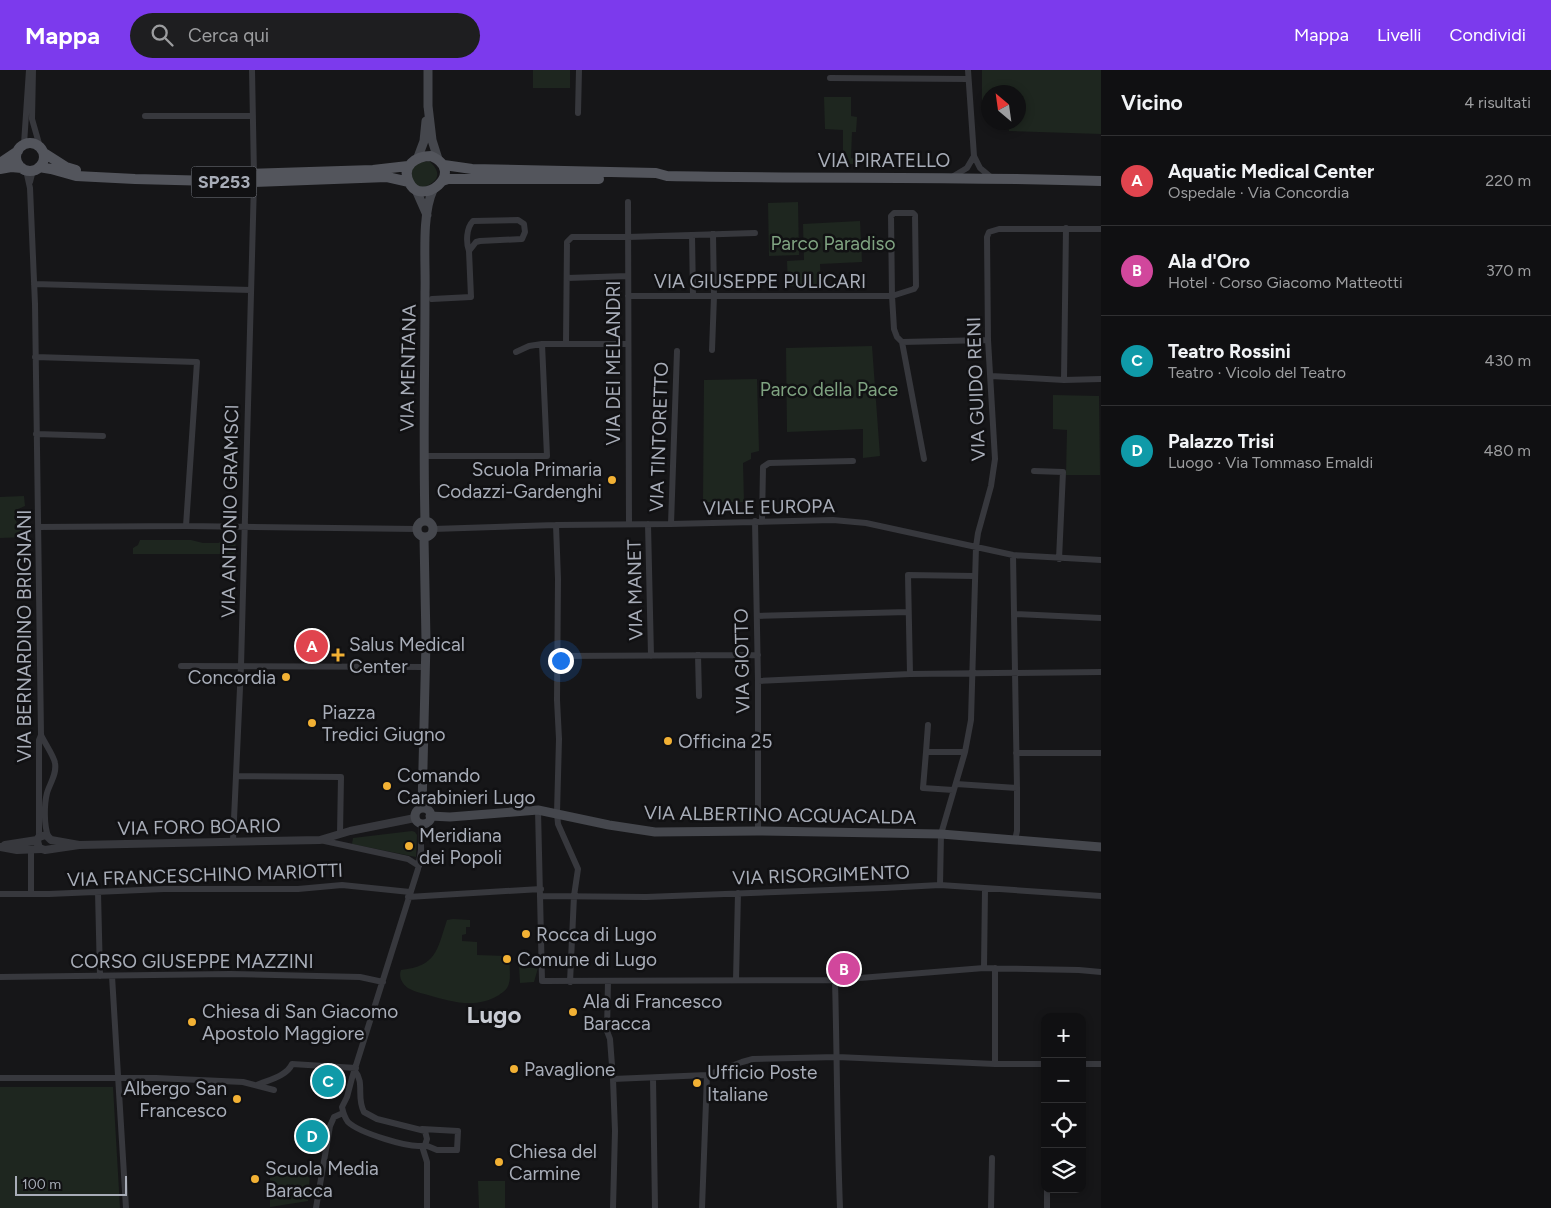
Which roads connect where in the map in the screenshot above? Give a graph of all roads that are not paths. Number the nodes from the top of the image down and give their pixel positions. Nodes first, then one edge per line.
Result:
1 (29, 70) edge
2 (34, 70) edge
3 (252, 70) edge
4 (428, 70) edge
5 (579, 70) edge
6 (968, 70) edge
7 (830, 78) dead end
8 (968, 79) junction
9 (428, 106) junction
10 (578, 113) dead end
11 (145, 116) dead end
12 (253, 116) junction
13 (21, 148) junction
14 (42, 150) junction
15 (974, 156) junction
16 (418, 157) junction
17 (441, 162) junction
18 (0, 163) edge
19 (408, 166) junction
20 (0, 169) edge
21 (30, 169) junction
22 (667, 176) junction
23 (254, 178) junction
24 (951, 178) junction
25 (992, 178) junction
26 (442, 181) junction
27 (1101, 181) edge
28 (409, 182) junction
29 (416, 190) junction
30 (433, 190) junction
31 (628, 202) dead end
32 (427, 216) junction
33 (1066, 228) junction
34 (1101, 230) edge
35 (755, 233) dead end
36 (713, 234) junction
37 (692, 235) junction
38 (628, 237) junction
39 (470, 251) junction
40 (628, 276) junction
41 (566, 278) junction
42 (34, 284) junction
43 (251, 290) junction
44 (628, 296) junction
45 (693, 296) junction
46 (714, 296) junction
47 (892, 296) junction
48 (432, 298) dead end
49 (988, 340) junction
50 (902, 342) junction
51 (542, 344) junction
52 (566, 344) junction
53 (627, 344) junction
54 (712, 350) dead end
55 (516, 352) dead end
56 (677, 352) dead end
57 (36, 358) junction
58 (991, 376) junction
59 (1101, 379) edge
60 (1064, 380) junction
61 (36, 434) junction
62 (103, 436) dead end
63 (424, 456) junction
64 (924, 459) dead end
65 (853, 461) dead end
66 (1034, 471) dead end
67 (425, 521) junction
68 (759, 521) junction
69 (629, 524) junction
70 (648, 524) junction
71 (671, 524) junction
72 (556, 525) junction
73 (186, 526) junction
74 (38, 527) junction
75 (244, 527) junction
76 (417, 529) junction
77 (433, 529) junction
78 (424, 537) junction
79 (976, 547) junction
80 (1013, 555) junction
81 (1059, 559) junction
82 (1101, 560) edge
83 (974, 576) junction
84 (908, 612) junction
85 (1014, 614) junction
86 (757, 616) junction
87 (1101, 618) edge
88 (698, 655) junction
89 (758, 655) junction
90 (558, 656) junction
91 (651, 656) junction
92 (181, 666) dead end
93 (241, 666) junction
94 (425, 667) junction
95 (1101, 672) edge
96 (972, 673) junction
97 (1014, 673) junction
98 (910, 674) junction
99 (758, 681) junction
100 (699, 696) dead end
101 (928, 725) dead end
102 (41, 735) junction
103 (926, 752) junction
104 (965, 752) junction
105 (50, 753) junction
106 (1016, 753) junction
107 (1101, 753) edge
108 (39, 755) junction
109 (236, 776) junction
110 (40, 780) junction
111 (51, 784) junction
112 (955, 787) junction
113 (1017, 788) junction
114 (43, 802) junction
115 (422, 808) junction
116 (538, 810) junction
117 (557, 813) junction
118 (430, 816) junction
119 (418, 820) junction
120 (758, 831) junction
121 (340, 834) junction
122 (942, 834) junction
123 (50, 838) junction
124 (38, 839) junction
125 (320, 840) junction
126 (1015, 840) junction
127 (233, 841) junction
128 (0, 846) edge
129 (79, 846) junction
130 (1101, 847) edge
131 (45, 849) junction
132 (31, 850) junction
133 (419, 866) junction
134 (940, 885) junction
135 (984, 889) junction
136 (98, 892) junction
137 (541, 892) junction
138 (738, 893) junction
139 (0, 894) edge
140 (31, 894) junction
141 (574, 896) junction
142 (1101, 896) edge
143 (408, 897) junction
144 (984, 968) junction
145 (995, 968) junction
146 (1101, 972) edge
147 (100, 976) junction
148 (112, 976) junction
149 (0, 977) edge
150 (736, 980) junction
151 (835, 980) junction
152 (608, 981) junction
153 (383, 982) junction
154 (570, 982) junction
155 (837, 1058) junction
156 (995, 1064) junction
157 (1041, 1064) edge
158 (1086, 1064) edge
159 (1101, 1064) edge
160 (355, 1070) junction
161 (707, 1075) junction
162 (0, 1078) edge
163 (118, 1078) junction
164 (654, 1078) junction
165 (613, 1079) junction
166 (256, 1085) junction
167 (274, 1090) dead end
168 (343, 1113) junction
169 (422, 1129) junction
170 (424, 1146) junction
171 (992, 1158) dead end
172 (1047, 1193) edge
173 (126, 1208) edge
174 (316, 1208) edge
175 (427, 1208) edge
176 (613, 1208) edge
177 (655, 1208) edge
178 (702, 1208) edge
179 (840, 1208) edge
180 (991, 1208) edge
181 (1047, 1208) edge

1 - 13 street
2 - 14 street
3 - 12 street, VIA ANTONIO GRAMSCI
4 - 9 main road
5 - 10 street
6 - 8 street
7 - 8 street
8 - 15 street
9 - 16 main road
9 - 17 main road
11 - 12 street
12 - 23 street, VIA ANTONIO GRAMSCI
13 - 14 main road, SP253
13 - 18 main road
13 - 21 main road
14 - 21 main road
14 - 23 main road, SP253
15 - 24 street
15 - 25 street
16 - 17 main road, VIA PIRATELLO
16 - 19 main road
17 - 22 main road, VIA PIRATELLO
17 - 26 main road
19 - 23 main road, SP253
19 - 28 main road
20 - 21 main road, SP253
21 - 23 main road, SP253
21 - 42 street, VIA BERNARDINO BRIGNANI
22 - 24 main road, VIA PIRATELLO
22 - 26 main road, VIA PIRATELLO
23 - 28 main road, SP253
23 - 43 street, VIA ANTONIO GRAMSCI
24 - 25 main road, VIA PIRATELLO
25 - 27 main road, VIA PIRATELLO
26 - 30 main road
28 - 29 main road
29 - 30 main road
29 - 32 main road, VIA MENTANA
30 - 32 main road, VIA MENTANA
31 - 38 street, VIA DEI MELANDRI
32 - 63 main road, VIA MENTANA
33 - 34 street
33 - 49 street, VIA GUIDO RENI
33 - 60 street
35 - 36 street
36 - 37 street
36 - 46 street
37 - 38 street
37 - 45 street
38 - 40 street, VIA DEI MELANDRI
38 - 41 street
39 - 39 street
39 - 48 street
40 - 41 street
40 - 44 street, VIA DEI MELANDRI
41 - 52 street
42 - 43 street
42 - 57 street, VIA BERNARDINO BRIGNANI
43 - 75 street, VIA ANTONIO GRAMSCI
44 - 45 street, VIA GIUSEPPE PULICARI
44 - 53 street, VIA DEI MELANDRI
45 - 46 street, VIA GIUSEPPE PULICARI
46 - 47 street, VIA GIUSEPPE PULICARI
46 - 54 street
47 - 47 street
47 - 50 street
49 - 50 street
49 - 58 street, VIA GUIDO RENI
50 - 64 street
51 - 52 street
51 - 55 street
51 - 63 street
52 - 53 street
53 - 69 street, VIA DEI MELANDRI
56 - 71 street, VIA TINTORETTO
57 - 61 street, VIA BERNARDINO BRIGNANI
57 - 73 street
58 - 60 street
58 - 79 street, VIA GUIDO RENI
59 - 60 street
61 - 62 street
61 - 74 street, VIA BERNARDINO BRIGNANI
63 - 67 main road, VIA MENTANA
65 - 68 street, VIA GIOTTO
66 - 81 street
67 - 76 main road
67 - 77 main road
68 - 71 street, VIALE EUROPA
68 - 79 street, VIALE EUROPA
68 - 86 street, VIA GIOTTO
69 - 70 street, VIALE EUROPA
69 - 72 street, VIALE EUROPA
70 - 71 street, VIALE EUROPA
70 - 91 street, VIA MANET
72 - 77 street, VIALE EUROPA
72 - 90 street
73 - 74 street
73 - 75 street
74 - 102 street, VIA BERNARDINO BRIGNANI
75 - 76 street
75 - 93 street, VIA ANTONIO GRAMSCI
76 - 78 main road
77 - 78 main road
78 - 94 main road
79 - 80 street, VIALE EUROPA
79 - 83 street, VIA GUIDO RENI
80 - 81 street, VIALE EUROPA
80 - 85 street
81 - 82 street, VIALE EUROPA
83 - 84 street
83 - 96 street, VIA GUIDO RENI
84 - 86 street
84 - 98 street
85 - 87 street
85 - 97 street
86 - 89 street, VIA GIOTTO
88 - 89 street
88 - 91 street
88 - 100 street
89 - 99 street, VIA GIOTTO
90 - 91 street
90 - 117 street
92 - 93 street
93 - 94 street
93 - 109 street, VIA ANTONIO GRAMSCI
94 - 115 main road
95 - 97 street
96 - 97 street
96 - 98 street
96 - 104 street, VIA GUIDO RENI
97 - 106 street
98 - 99 street
99 - 120 street, VIA GIOTTO
101 - 103 street
102 - 105 street
102 - 108 street, VIA BERNARDINO BRIGNANI
103 - 104 street
103 - 112 street
104 - 112 street, VIA GUIDO RENI
105 - 108 street
105 - 111 street
106 - 107 street
106 - 113 street
108 - 110 street, VIA BERNARDINO BRIGNANI
109 - 121 street
109 - 127 street, VIA ANTONIO GRAMSCI
110 - 111 street
110 - 114 street, VIA BERNARDINO BRIGNANI
111 - 114 street
112 - 113 street
112 - 122 street, VIA GUIDO RENI
113 - 126 street
114 - 123 street
114 - 124 street, VIA BERNARDINO BRIGNANI
115 - 118 main road
115 - 119 main road
116 - 117 main road, VIA ALBERTINO ACQUACALDA
116 - 118 main road, VIA ALBERTINO ACQUACALDA
116 - 137 street
117 - 120 main road, VIA ALBERTINO ACQUACALDA
117 - 141 street
118 - 119 main road
119 - 121 street, VIA FORO BOARIO
119 - 133 street
120 - 122 main road, VIA ALBERTINO ACQUACALDA
121 - 125 street, VIA FORO BOARIO
122 - 126 main road, VIA ALBERTINO ACQUACALDA
122 - 134 street, VIA GUIDO RENI
123 - 124 street, VIA FORO BOARIO
123 - 129 street, VIA FORO BOARIO
123 - 131 street
124 - 128 street, VIA FORO BOARIO
124 - 131 street
125 - 127 street, VIA FORO BOARIO
125 - 133 street, VIA FORO BOARIO
126 - 130 main road, VIA ALBERTINO ACQUACALDA
127 - 129 street, VIA FORO BOARIO
128 - 132 street, VIA FORO BOARIO
129 - 131 street, VIA FORO BOARIO
131 - 132 street, VIA FORO BOARIO
132 - 140 street
133 - 143 street
134 - 135 street, VIA RISORGIMENTO
134 - 138 street, VIA RISORGIMENTO
135 - 142 street, VIA RISORGIMENTO
135 - 144 street
136 - 140 street, VIA FRANCESCHINO MARIOTTI
136 - 143 street, VIA FRANCESCHINO MARIOTTI
136 - 147 street
137 - 141 street, VIA RISORGIMENTO
137 - 143 street, VIA FRANCESCHINO MARIOTTI
137 - 154 street
138 - 141 street, VIA RISORGIMENTO
138 - 150 street
139 - 140 street, VIA FRANCESCHINO MARIOTTI
141 - 154 street
143 - 153 street
144 - 145 street
144 - 151 street
145 - 146 street
145 - 156 street
147 - 148 street, CORSO GIUSEPPE MAZZINI
147 - 149 street, CORSO GIUSEPPE MAZZINI
148 - 153 street, CORSO GIUSEPPE MAZZINI
148 - 163 street
150 - 151 street
150 - 152 street
151 - 155 street
152 - 154 street
152 - 165 street
153 - 160 street
155 - 156 street
155 - 161 street
155 - 179 street
156 - 157 street
158 - 159 street
160 - 166 street
160 - 168 street
160 - 169 street
161 - 164 street
161 - 178 street
162 - 163 street
163 - 166 street
163 - 173 street
164 - 165 street
164 - 177 street
165 - 176 street
166 - 167 street
168 - 170 street
168 - 174 street
169 - 170 street
169 - 170 street
170 - 175 street
171 - 180 street
172 - 181 street

